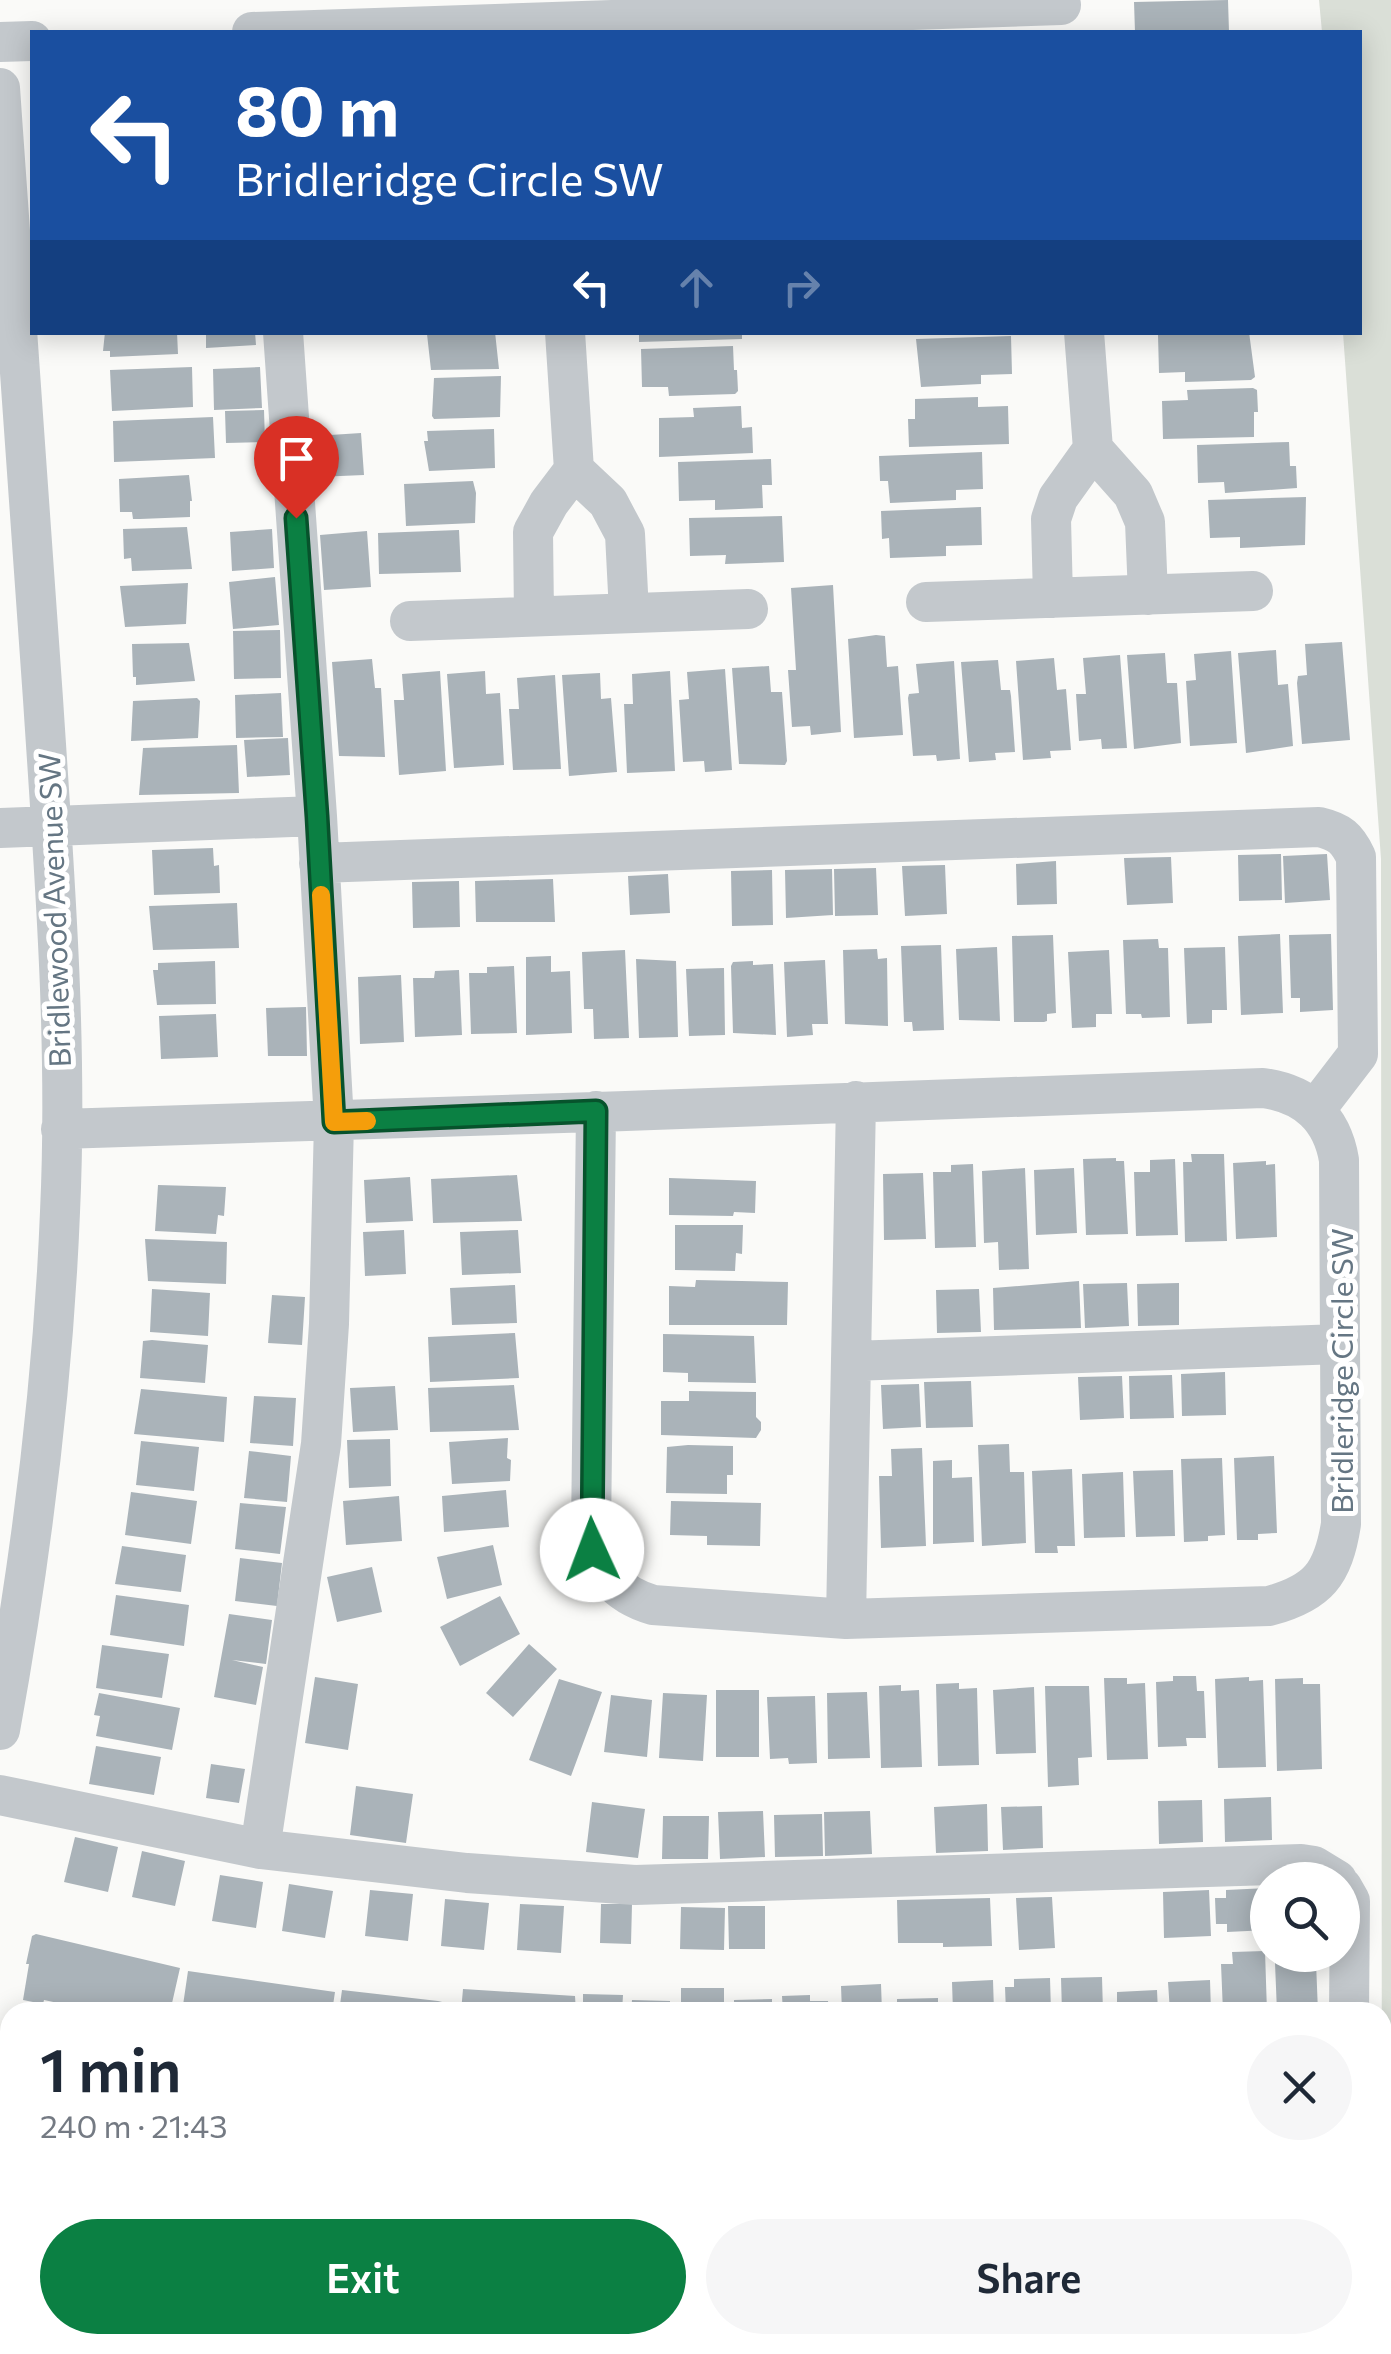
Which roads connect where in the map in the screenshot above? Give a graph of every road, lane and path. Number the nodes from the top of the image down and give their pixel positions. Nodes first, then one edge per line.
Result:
1 (260, 0) edge
2 (1062, 12) edge
3 (543, 18) edge
4 (261, 30) edge
5 (301, 30) edge
6 (30, 41) edge
7 (0, 42) edge
8 (0, 88) edge
9 (283, 335) edge
10 (565, 335) edge
11 (1084, 335) edge
12 (1092, 449) junction
13 (574, 470) junction
14 (17, 579) edge
15 (1253, 591) dead end
16 (1148, 594) junction
17 (1053, 598) junction
18 (926, 602) dead end
19 (748, 608) dead end
20 (629, 612) junction
21 (534, 615) junction
22 (410, 621) dead end
23 (317, 816) junction
24 (51, 826) junction
25 (0, 828) edge
26 (320, 863) junction
27 (856, 1101) junction
28 (1315, 1110) junction
29 (596, 1111) junction
30 (334, 1122) junction
31 (61, 1130) junction
32 (1340, 1344) junction
33 (851, 1362) junction
34 (846, 1619) junction
35 (0, 1730) edge
36 (0, 1795) edge
37 (260, 1849) junction
38 (1250, 1866) edge
39 (1350, 1972) edge
40 (1350, 2002) edge

1 - 4 street
2 - 3 street
3 - 5 street
6 - 7 street
8 - 14 street, Bridlewood Avenue SW
9 - 23 street
10 - 13 street
11 - 12 street
12 - 16 street
12 - 17 street
13 - 20 street
13 - 21 street
14 - 24 street, Bridlewood Avenue SW
15 - 16 street
16 - 17 street
17 - 18 street
19 - 20 street
20 - 21 street
21 - 22 street
23 - 24 street
23 - 26 street
24 - 25 street
24 - 31 street, Bridlewood Avenue SW
26 - 28 street
26 - 30 street
27 - 28 street
27 - 29 street
27 - 33 street
28 - 32 street, Bridleridge Circle SW
29 - 30 street
29 - 34 street, Bridleridge Circle SW
30 - 31 street
30 - 37 street
31 - 35 street, Bridlewood Avenue SW
32 - 33 street
32 - 34 street, Bridleridge Circle SW
33 - 34 street
36 - 37 street
37 - 38 street
39 - 40 street

